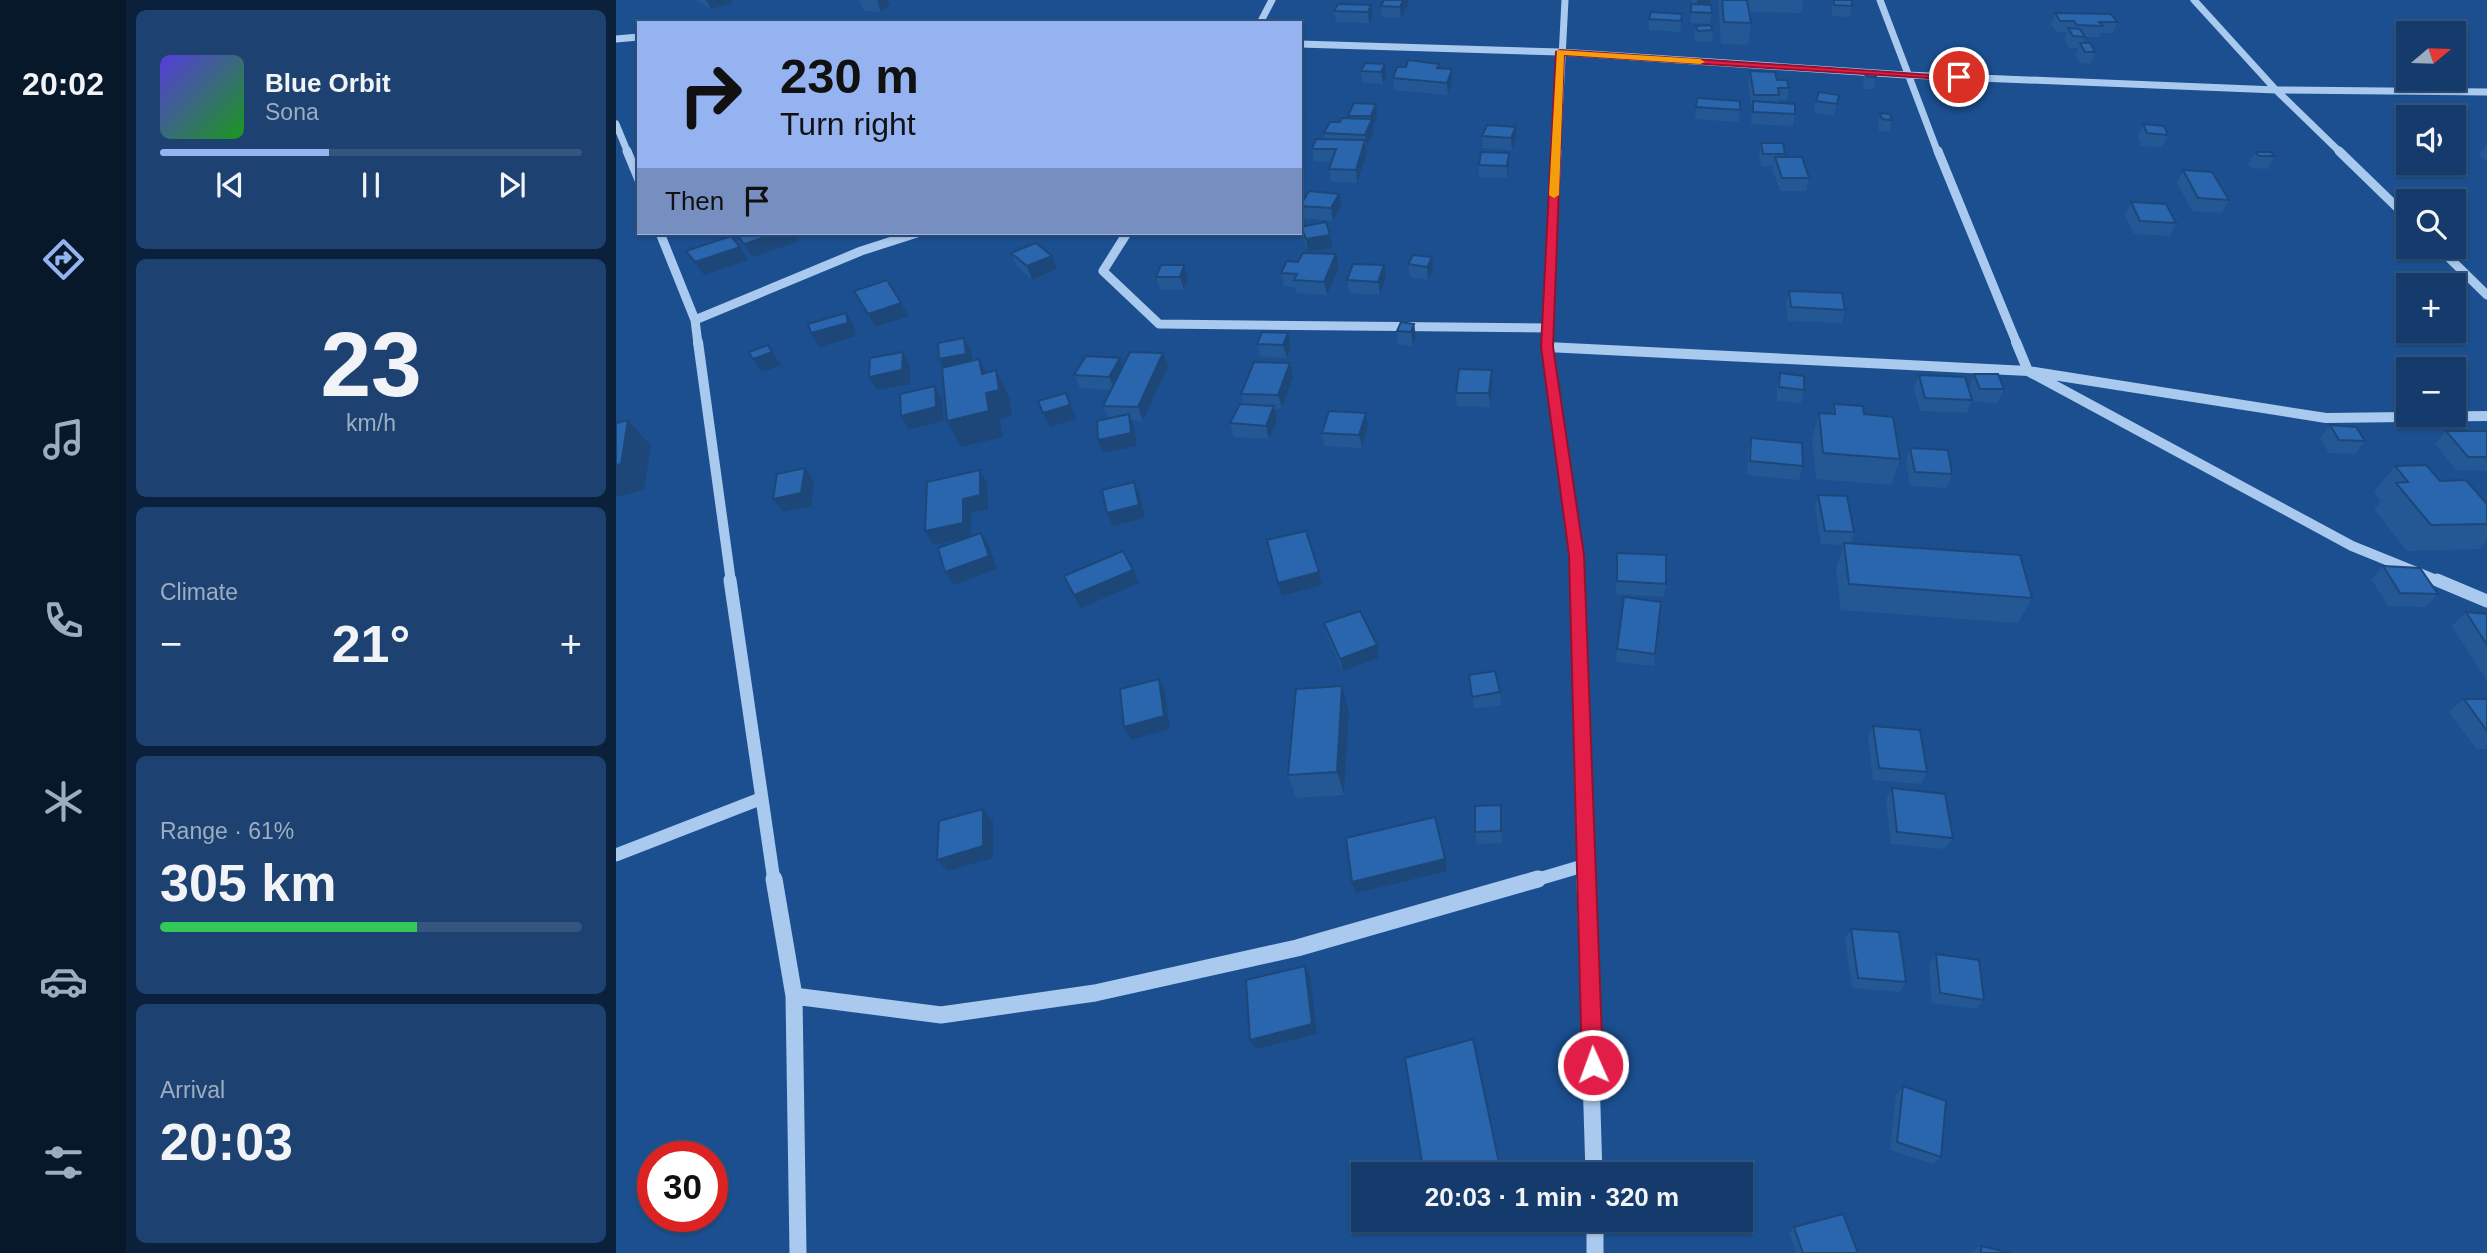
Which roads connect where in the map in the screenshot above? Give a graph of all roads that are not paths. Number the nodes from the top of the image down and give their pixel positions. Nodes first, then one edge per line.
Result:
1 (1272, 0) edge
2 (1565, 0) edge
3 (1880, 0) edge
4 (2194, 0) edge
5 (1261, 21) edge
6 (637, 37) edge
7 (616, 39) edge
8 (1302, 44) edge
9 (1560, 52) junction
10 (1906, 75) junction
11 (2277, 90) junction
12 (2487, 92) edge
13 (616, 124) edge
14 (637, 175) edge
15 (2396, 206) edge
16 (661, 235) edge
17 (911, 235) edge
18 (1125, 235) edge
19 (2450, 259) edge
20 (2487, 295) edge
21 (695, 320) junction
22 (1548, 328) junction
23 (1547, 347) junction
24 (2028, 371) junction
25 (2487, 416) edge
26 (2487, 601) edge
27 (760, 799) junction
28 (616, 855) edge
29 (1586, 865) junction
30 (794, 996) junction
31 (1594, 1162) edge
32 (1595, 1232) edge
33 (798, 1253) edge
34 (1595, 1253) edge

1 - 5 street
2 - 9 street
3 - 10 street
4 - 11 street
6 - 7 street
8 - 9 street
9 - 10 street
9 - 22 street
10 - 11 street
10 - 24 street
11 - 12 street
11 - 15 street
13 - 14 street
16 - 21 street
17 - 21 street
18 - 22 street
19 - 20 street
21 - 27 street
22 - 23 street
23 - 24 street
23 - 29 street
24 - 25 street
24 - 26 street
27 - 28 street
27 - 30 street
29 - 30 street
29 - 31 street
30 - 33 street
32 - 34 street

